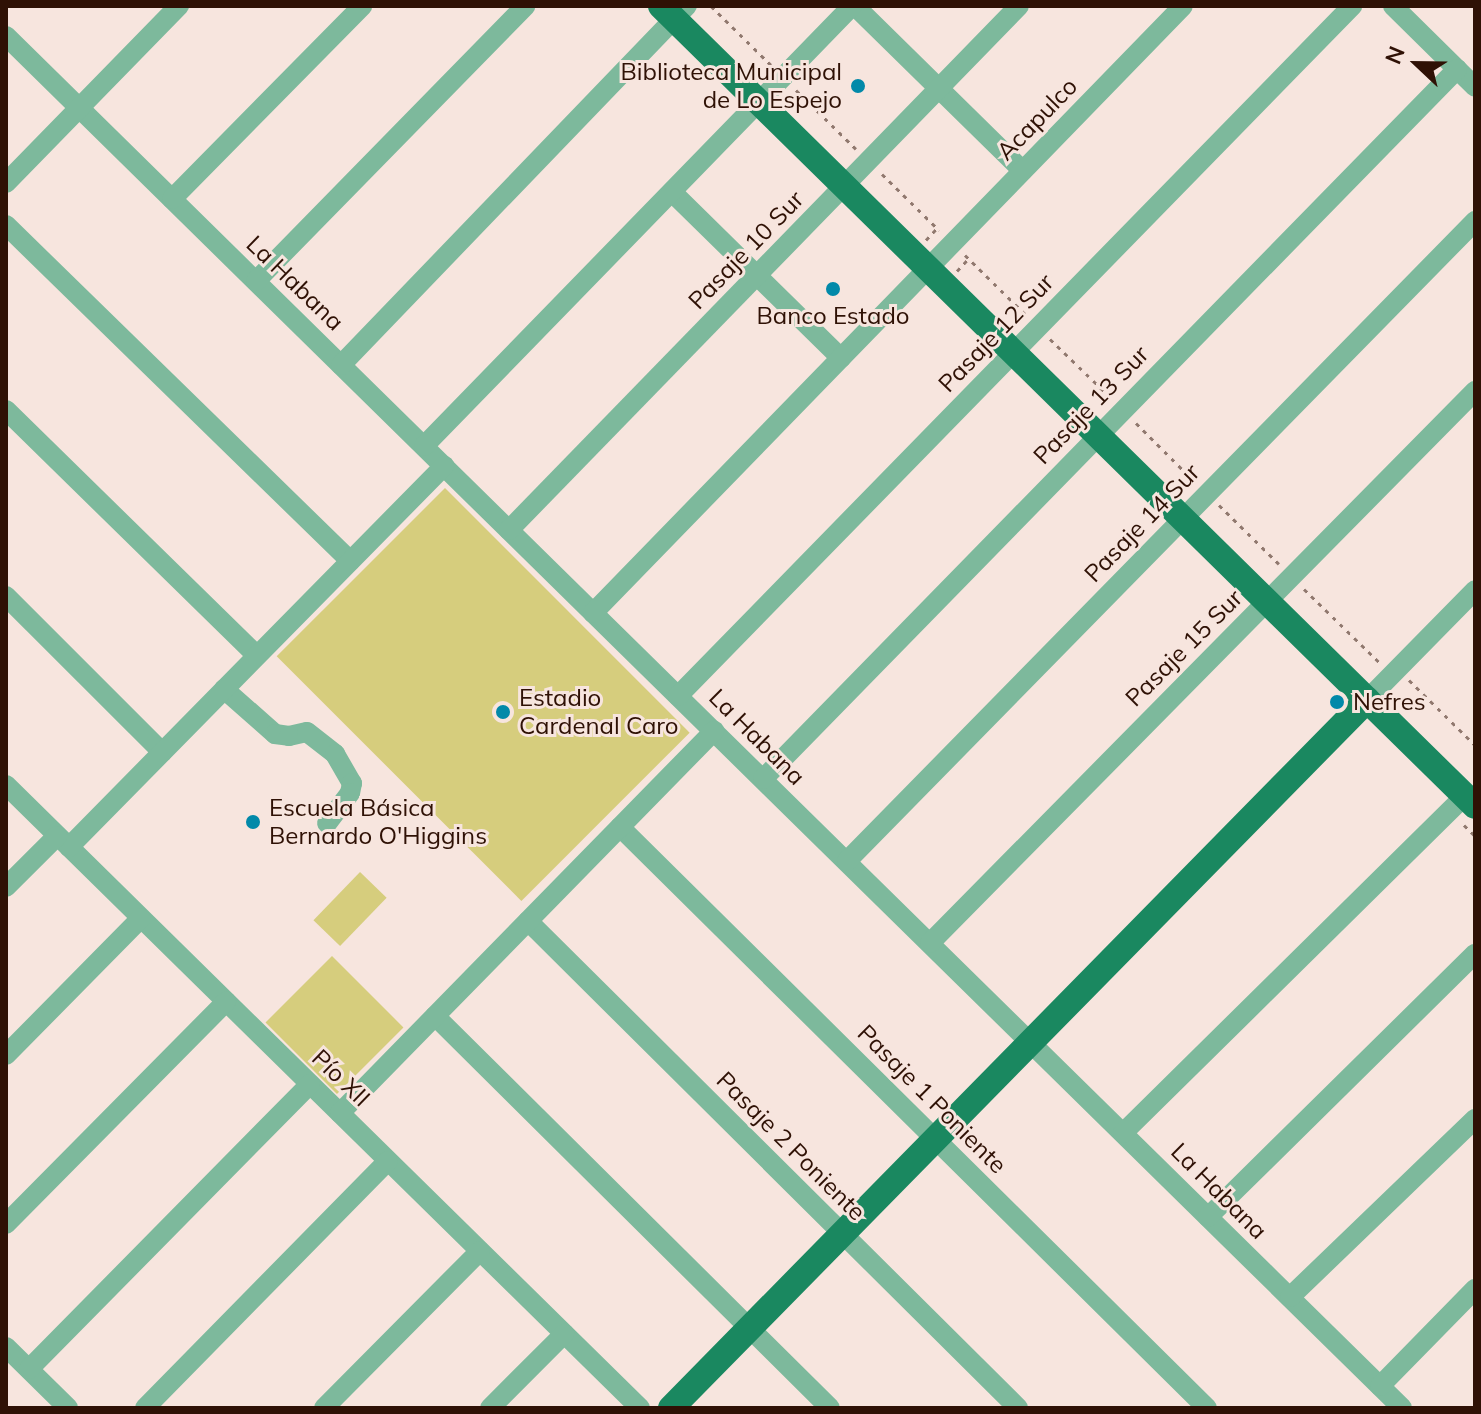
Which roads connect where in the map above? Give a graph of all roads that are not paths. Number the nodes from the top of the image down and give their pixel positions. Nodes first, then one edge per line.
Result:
1 (179, 6) edge
2 (362, 6) edge
3 (525, 6) edge
4 (854, 6) edge
5 (1019, 6) edge
6 (1183, 6) edge
7 (1352, 6) edge
8 (1393, 6) edge
9 (674, 10) edge
10 (6, 36) edge
11 (1457, 69) junction
12 (1475, 87) edge
13 (939, 89) junction
14 (759, 102) junction
15 (79, 107) junction
16 (1023, 171) junction
17 (6, 183) edge
18 (844, 186) junction
19 (672, 192) junction
20 (172, 199) junction
21 (1475, 221) edge
22 (6, 225) edge
23 (928, 268) junction
24 (757, 275) junction
25 (256, 281) junction
26 (1014, 352) junction
27 (841, 358) junction
28 (341, 365) junction
29 (1475, 391) edge
30 (6, 410) edge
31 (1098, 435) junction
32 (424, 446) junction
33 (444, 466) junction
34 (1183, 519) junction
35 (509, 530) junction
36 (350, 561) junction
37 (1475, 590) edge
38 (6, 596) edge
39 (1267, 601) junction
40 (593, 613) junction
41 (257, 656) junction
42 (224, 689) junction
43 (678, 696) junction
44 (1367, 700) junction
45 (714, 731) junction
46 (162, 752) junction
47 (763, 779) junction
48 (6, 785) edge
49 (1470, 801) edge
50 (327, 823) dead end
51 (620, 827) junction
52 (63, 841) junction
53 (847, 861) junction
54 (6, 887) edge
55 (141, 918) junction
56 (528, 921) junction
57 (930, 943) junction
58 (1475, 954) edge
59 (226, 1002) junction
60 (435, 1016) junction
61 (1030, 1041) junction
62 (6, 1055) edge
63 (310, 1084) junction
64 (340, 1113) junction
65 (1475, 1119) edge
66 (1123, 1133) junction
67 (935, 1139) junction
68 (388, 1161) junction
69 (1208, 1217) junction
70 (6, 1224) edge
71 (843, 1233) junction
72 (480, 1251) junction
73 (1475, 1289) edge
74 (1290, 1297) junction
75 (750, 1328) junction
76 (564, 1334) junction
77 (6, 1347) edge
78 (29, 1369) junction
79 (1388, 1400) edge
80 (68, 1408) edge
81 (145, 1408) edge
82 (324, 1408) edge
83 (490, 1408) edge
84 (640, 1408) edge
85 (671, 1408) edge
86 (830, 1408) edge
87 (1018, 1408) edge
88 (1207, 1408) edge

1 - 15 street
2 - 20 street
3 - 25 street
4 - 13 street
4 - 14 street
5 - 13 street, Pasaje 10 Sur
6 - 16 street, Acapulco
7 - 26 street, Pasaje 12 Sur
8 - 11 street
9 - 14 main road
9 - 28 street
10 - 15 street, La Habana
11 - 12 street
11 - 31 street, Pasaje 13 Sur
13 - 16 street
13 - 18 street, Pasaje 10 Sur
14 - 18 main road
14 - 19 street
15 - 17 street
15 - 20 street, La Habana
16 - 23 street, Acapulco
18 - 23 main road
18 - 24 street, Pasaje 10 Sur
19 - 24 street
19 - 32 street
20 - 25 street, La Habana
21 - 34 street, Pasaje 14 Sur
22 - 36 street
23 - 26 main road
23 - 27 street, Acapulco
24 - 27 street
24 - 35 street, Pasaje 10 Sur
25 - 28 street, La Habana
26 - 31 main road
26 - 43 street, Pasaje 12 Sur
27 - 40 street, Acapulco
28 - 32 street, La Habana
29 - 39 street, Pasaje 15 Sur
30 - 41 street
31 - 34 main road
31 - 47 street, Pasaje 13 Sur
32 - 33 street, La Habana
33 - 35 street, La Habana
33 - 36 street
34 - 39 main road
34 - 53 street, Pasaje 14 Sur
35 - 40 street, La Habana
36 - 41 street
37 - 44 street
38 - 46 street
39 - 44 main road
39 - 57 street, Pasaje 15 Sur
40 - 43 street, La Habana
41 - 42 street
42 - 46 street
42 - 50 street
43 - 45 street, La Habana
44 - 49 main road
44 - 61 main road
45 - 47 street, La Habana
45 - 51 street
46 - 52 street
47 - 53 street, La Habana
48 - 52 street, Pío XII
49 - 66 street
51 - 56 street
51 - 67 street, Pasaje 1 Poniente
52 - 54 street
52 - 55 street, Pío XII
53 - 57 street, La Habana
55 - 59 street, Pío XII
55 - 62 street
56 - 60 street
56 - 71 street, Pasaje 2 Poniente
57 - 61 street, La Habana
58 - 69 street
59 - 63 street, Pío XII
59 - 70 street
60 - 64 street
60 - 75 street
61 - 66 street, La Habana
61 - 67 main road
63 - 64 street, Pío XII
63 - 78 street
64 - 68 street, Pío XII
65 - 74 street
66 - 69 street, La Habana
67 - 71 main road
67 - 88 street, Pasaje 1 Poniente
68 - 72 street, Pío XII
68 - 81 street
69 - 74 street, La Habana
71 - 75 main road
71 - 87 street, Pasaje 2 Poniente
72 - 76 street, Pío XII
72 - 82 street
73 - 79 street
74 - 79 street, La Habana
75 - 85 main road
75 - 86 street
76 - 83 street
76 - 84 street, Pío XII
77 - 78 street
78 - 80 street

